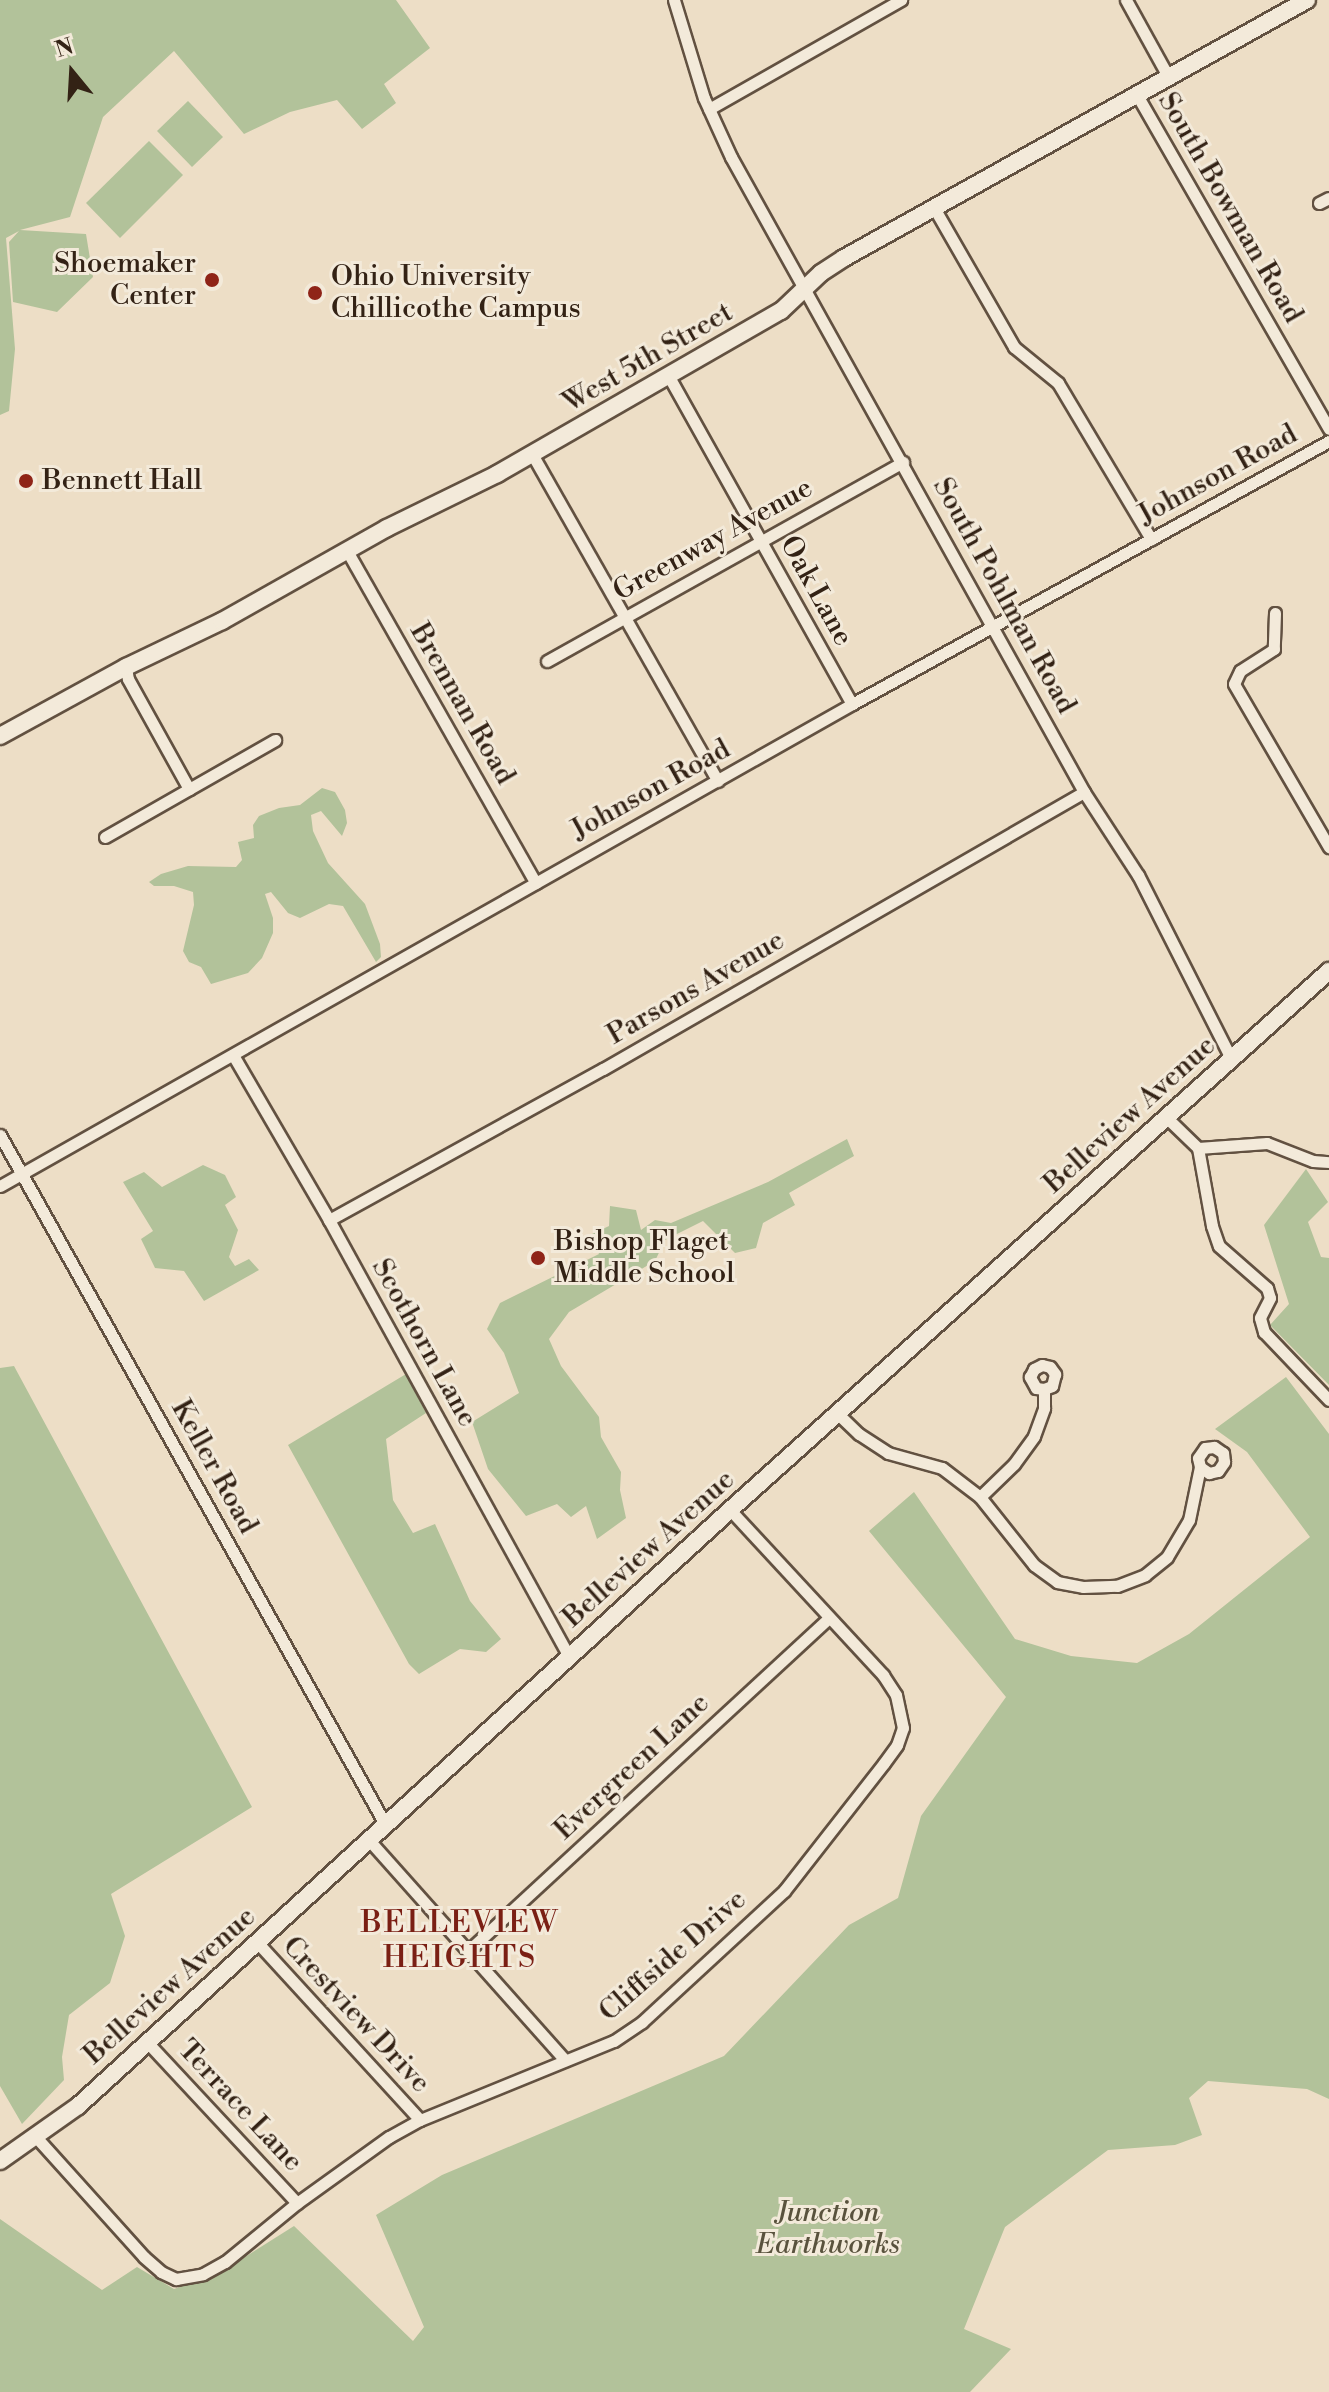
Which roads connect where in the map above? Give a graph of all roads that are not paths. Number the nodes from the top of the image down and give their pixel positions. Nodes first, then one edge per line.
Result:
1 (674, 0) edge
2 (901, 0) edge
3 (1126, 0) edge
4 (1307, 0) edge
5 (1169, 78) junction
6 (1137, 95) junction
7 (709, 109) junction
8 (933, 206) junction
9 (802, 291) junction
10 (668, 375) junction
11 (1329, 429) edge
12 (1329, 441) edge
13 (532, 454) junction
14 (903, 462) junction
15 (1151, 539) junction
16 (760, 540) junction
17 (346, 549) junction
18 (1275, 613) dead end
19 (625, 617) junction
20 (992, 626) junction
21 (547, 661) dead end
22 (126, 667) junction
23 (852, 704) junction
24 (0, 736) edge
25 (275, 740) dead end
26 (718, 781) junction
27 (189, 789) junction
28 (1084, 792) junction
29 (105, 837) dead end
30 (1329, 847) edge
31 (536, 883) junction
32 (1329, 971) edge
33 (233, 1055) junction
34 (1232, 1060) junction
35 (1167, 1118) junction
36 (0, 1135) edge
37 (1198, 1148) junction
38 (1329, 1162) edge
39 (22, 1174) junction
40 (0, 1186) edge
41 (329, 1220) junction
42 (1044, 1389) dead end
43 (1329, 1400) edge
44 (838, 1414) junction
45 (1200, 1467) dead end
46 (980, 1497) junction
47 (730, 1510) junction
48 (829, 1618) junction
49 (569, 1656) junction
50 (385, 1824) junction
51 (368, 1839) junction
52 (257, 1942) junction
53 (468, 1951) junction
54 (147, 2042) junction
55 (565, 2060) junction
56 (420, 2120) junction
57 (36, 2137) junction
58 (0, 2161) edge
59 (297, 2203) junction

1 - 7 street, South Pohlman Road
2 - 7 street
3 - 5 street
4 - 5 street, West 5th Street
5 - 6 street, West 5th Street
6 - 8 street, West 5th Street
6 - 11 street, South Bowman Road
7 - 9 street, South Pohlman Road
8 - 9 street, West 5th Street
8 - 15 street
9 - 10 street, West 5th Street
9 - 14 street, South Pohlman Road
10 - 13 street, West 5th Street
10 - 16 street, Oak Lane
12 - 15 street, Johnson Road
13 - 17 street, West 5th Street
13 - 19 street
14 - 16 street, Greenway Avenue
14 - 20 street, South Pohlman Road
15 - 20 street, Johnson Road
16 - 19 street, Greenway Avenue
16 - 23 street, Oak Lane
17 - 22 street, West 5th Street
17 - 31 street, Brennan Road
18 - 30 street
19 - 21 street, Greenway Avenue
19 - 26 street
20 - 23 street, Johnson Road
20 - 28 street, South Pohlman Road
22 - 24 street, West 5th Street
22 - 27 street
23 - 26 street, Johnson Road
25 - 27 street
26 - 31 street, Johnson Road
27 - 29 street
28 - 34 street, South Pohlman Road
28 - 41 street, Parsons Avenue
31 - 33 street, Johnson Road
32 - 34 street, Belleview Avenue
33 - 39 street, Johnson Road
33 - 41 street, Scothorn Lane
34 - 35 street, Belleview Avenue
35 - 37 street
35 - 44 street, Belleview Avenue
36 - 39 street, Keller Road
37 - 38 street
37 - 43 street
39 - 40 street, Johnson Road
39 - 50 street, Keller Road
41 - 49 street, Scothorn Lane
42 - 46 street
44 - 46 street
44 - 47 street, Belleview Avenue
45 - 46 street
47 - 48 street, Cliffside Drive
47 - 49 street, Belleview Avenue
48 - 53 street, Evergreen Lane
48 - 55 street, Cliffside Drive
49 - 50 street, Belleview Avenue
50 - 51 street, Belleview Avenue
51 - 52 street, Belleview Avenue
51 - 53 street
52 - 54 street, Belleview Avenue
52 - 56 street, Crestview Drive
53 - 55 street
54 - 57 street, Belleview Avenue
54 - 59 street, Terrace Lane
55 - 56 street, Cliffside Drive
56 - 59 street, Cliffside Drive
57 - 58 street, Belleview Avenue
57 - 59 street, Cliffside Drive

